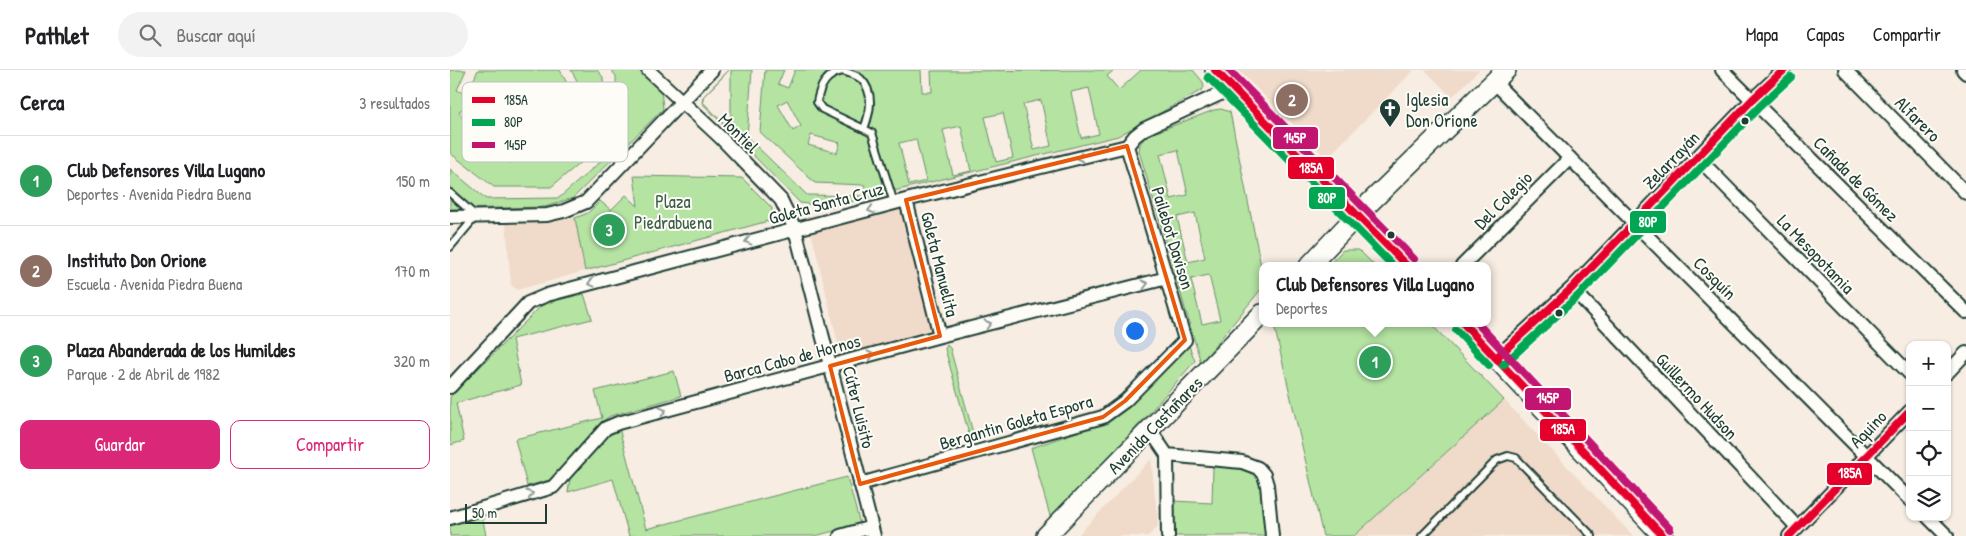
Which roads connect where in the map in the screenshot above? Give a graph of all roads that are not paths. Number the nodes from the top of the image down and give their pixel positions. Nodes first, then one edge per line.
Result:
1 (648, 70) edge
2 (712, 70) edge
3 (1215, 70) edge
4 (1722, 70) edge
5 (1784, 70) edge
6 (1846, 70) edge
7 (1500, 76) edge
8 (1233, 88) junction
9 (1752, 100) junction
10 (682, 102) junction
11 (864, 128) junction
12 (1127, 146) junction
13 (628, 158) edge
14 (1570, 158) junction
15 (1698, 158) junction
16 (624, 162) edge
17 (1966, 192) edge
18 (450, 193) edge
19 (900, 201) junction
20 (1357, 215) junction
21 (476, 216) junction
22 (450, 217) edge
23 (1635, 222) junction
24 (795, 228) junction
25 (450, 247) edge
26 (1313, 262) edge
27 (1403, 262) edge
28 (1466, 262) edge
29 (1167, 278) junction
30 (1572, 288) junction
31 (1966, 312) edge
32 (1259, 317) edge
33 (1467, 327) edge
34 (940, 336) junction
35 (1185, 340) joint
36 (1966, 354) edge
37 (1496, 358) junction
38 (830, 366) junction
39 (1951, 369) edge
40 (1906, 370) edge
41 (450, 387) edge
42 (1906, 416) edge
43 (1150, 430) junction
44 (1167, 455) junction
45 (1866, 457) junction
46 (860, 484) junction
47 (1906, 496) edge
48 (450, 518) edge
49 (1932, 521) edge
50 (873, 531) edge
51 (1793, 532) edge
52 (840, 536) edge
53 (1046, 536) edge
54 (1168, 536) edge
55 (1272, 536) edge
56 (1422, 536) edge
57 (1592, 536) edge
58 (1662, 536) edge
59 (1947, 536) edge

1 - 10 street, Montiel
2 - 10 street
3 - 8 street
4 - 9 street, Cañada de Gómez
5 - 9 street, Zelarrayán
6 - 17 street, Alfarero
7 - 14 street, Cosquín
7 - 20 street
8 - 12 street
8 - 20 street
9 - 15 street, Zelarrayán
9 - 31 street, Cañada de Gómez
10 - 13 street
10 - 24 street, Montiel
11 - 11 lane
11 - 19 lane
12 -> 19 street, Goleta Santa Cruz
12 - 29 street, Pailebot Davison
14 - 23 street, Cosquín
14 - 28 street, Del Colegio
15 - 23 street, Zelarrayán
15 - 40 street, La Mesopotamia
16 - 21 street
18 - 21 lane
19 -> 24 street, Goleta Santa Cruz
19 - 34 street, Goleta Manuelita
20 - 26 street
20 - 27 street
21 - 22 street
21 - 25 lane
23 - 30 street, Zelarrayán
23 - 45 street, Cosquín
24 - 38 street, Cúter Luisito
24 -> 41 street, Goleta Santa Cruz
34 -> 29 street, Barca Cabo de Hornos
29 - 35 street, Pailebot Davison
30 - 37 street, Zelarrayán
30 - 51 street, Guillermo Hudson
32 - 43 street, Avenida Castañares
33 - 37 street
38 -> 34 street, Barca Cabo de Hornos
35 - 46 street, Bergantin Goleta Espora
36 - 39 street
37 - 58 street
38 - 46 street, Cúter Luisito
48 -> 38 street, Barca Cabo de Hornos
42 - 45 street, Aquino
43 - 44 street
43 - 53 street, Avenida Castañares
44 - 54 street
44 - 55 street
45 - 47 street, Cosquín
45 - 51 street, Aquino
46 - 50 street, Cúter Luisito
49 - 59 street
50 - 52 street
56 - 57 lane

